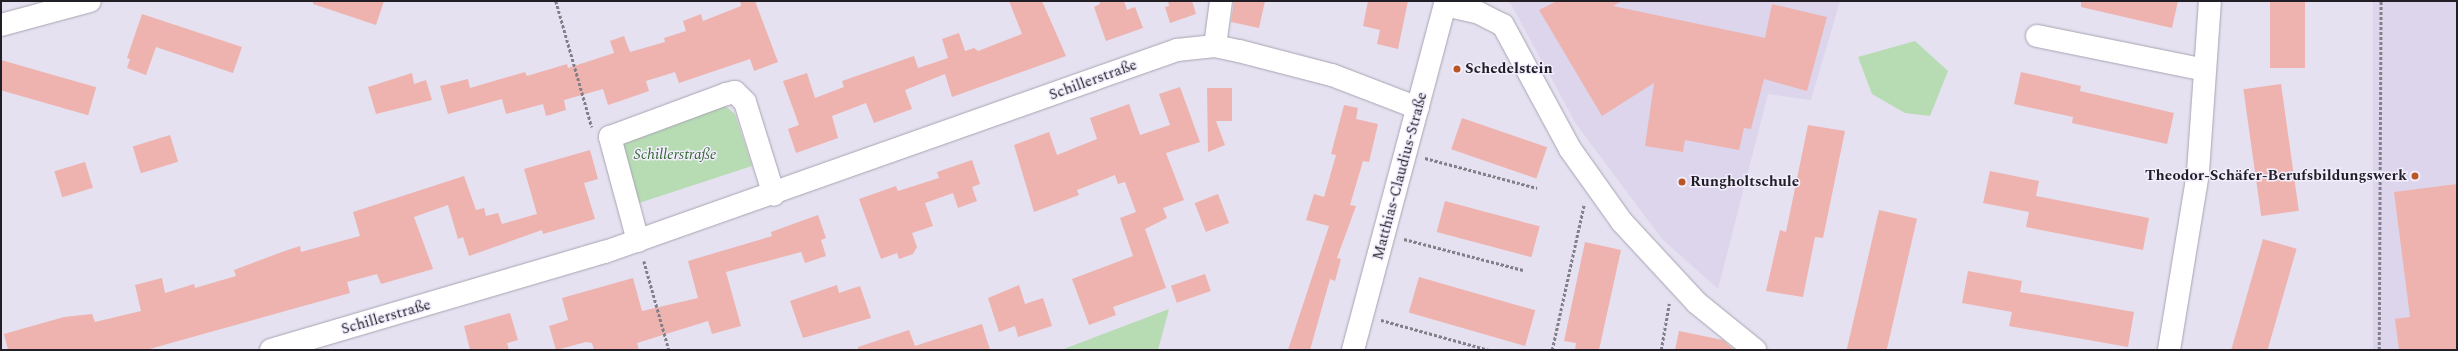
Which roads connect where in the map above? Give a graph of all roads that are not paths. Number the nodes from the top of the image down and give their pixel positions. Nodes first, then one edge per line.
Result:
1 (90, 1) edge
2 (1221, 1) edge
3 (2210, 1) edge
4 (1446, 3) edge
5 (1, 25) edge
6 (2037, 36) dead end
7 (1215, 46) junction
8 (2205, 70) junction
9 (1418, 108) junction
10 (774, 195) junction
11 (638, 241) junction
12 (271, 350) edge
13 (1353, 350) edge
14 (1755, 350) edge
15 (2169, 350) edge

1 - 5 street
2 - 7 street
3 - 8 street
4 - 9 street, Matthias-Claudius-Straße
4 - 14 street
6 - 8 street
7 - 9 street, Schillerstraße
7 - 10 street, Schillerstraße
8 - 15 street
9 - 13 street, Matthias-Claudius-Straße
10 - 11 street, Schillerstraße
10 - 11 street
11 - 12 street, Schillerstraße

